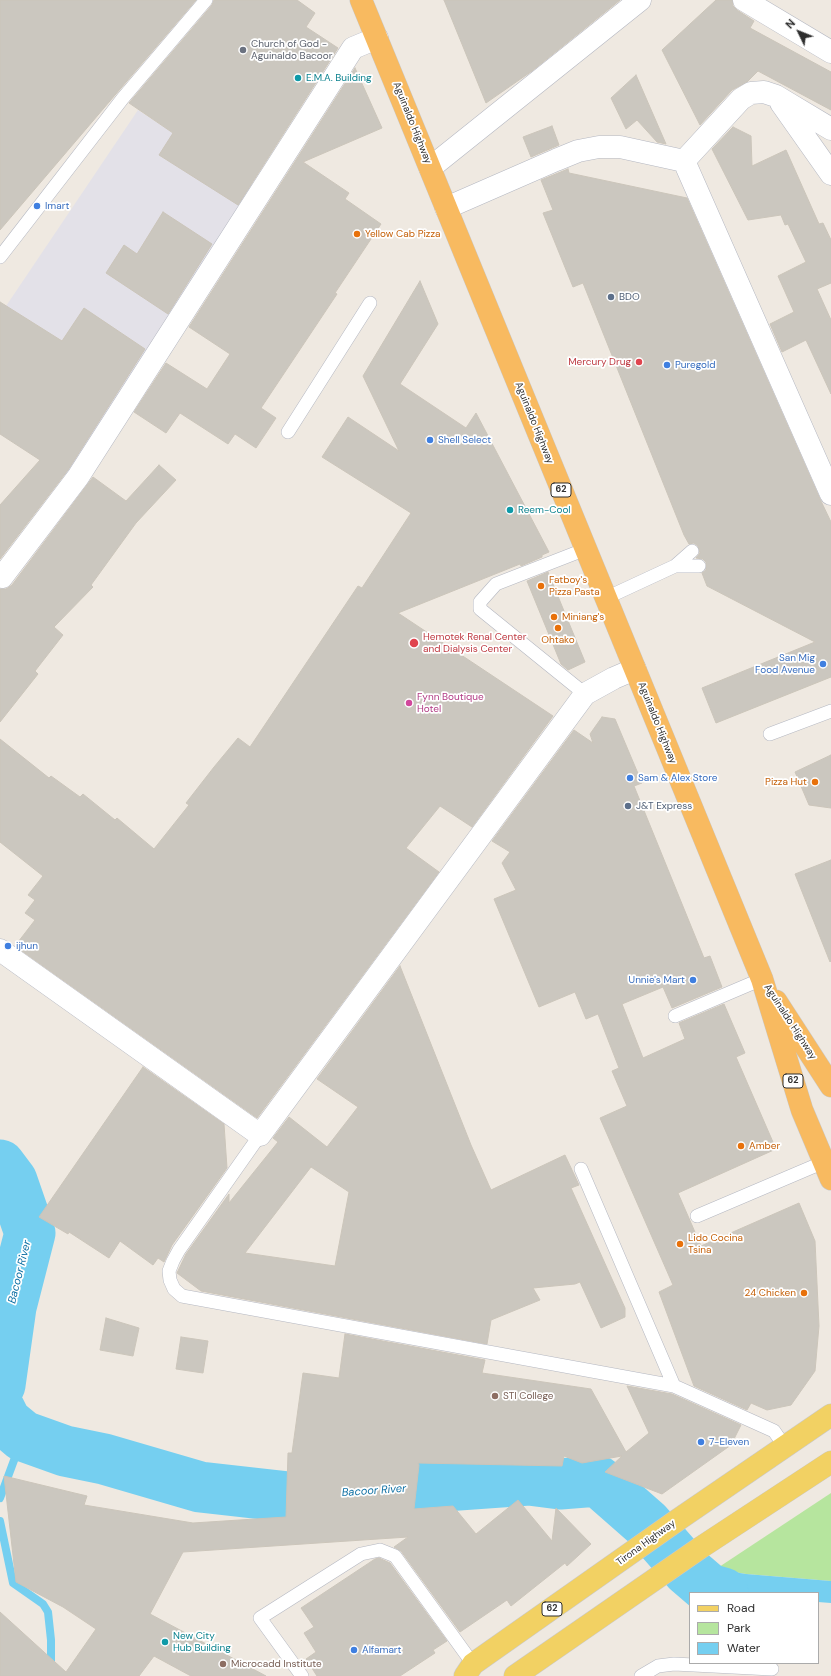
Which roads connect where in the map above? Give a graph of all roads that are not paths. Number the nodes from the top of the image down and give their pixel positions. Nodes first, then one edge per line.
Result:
1 (206, 0) edge
2 (361, 0) edge
3 (640, 0) edge
4 (744, 0) edge
5 (377, 38) junction
6 (831, 52) edge
7 (776, 96) junction
8 (831, 129) edge
9 (684, 162) junction
10 (430, 168) junction
11 (831, 174) edge
12 (446, 208) junction
13 (0, 257) edge
14 (370, 303) dead end
15 (288, 432) dead end
16 (831, 494) edge
17 (586, 549) junction
18 (692, 551) dead end
19 (675, 566) junction
20 (699, 566) dead end
21 (2, 577) dead end
22 (606, 598) junction
23 (635, 669) junction
24 (585, 694) junction
25 (831, 711) edge
26 (770, 734) dead end
27 (0, 950) edge
28 (762, 979) junction
29 (675, 1016) dead end
30 (831, 1086) edge
31 (260, 1135) junction
32 (581, 1169) dead end
33 (828, 1170) edge
34 (697, 1216) dead end
35 (674, 1386) junction
36 (831, 1415) edge
37 (785, 1448) junction
38 (831, 1462) edge
39 (469, 1670) edge
40 (772, 1670) dead end
41 (714, 1671) edge
42 (302, 1676) edge
43 (515, 1676) edge
44 (641, 1676) edge

1 - 13 lane
2 - 5 highway, Aguinaldo Highway / 62
3 - 10 street
4 - 6 street
5 - 10 highway, Aguinaldo Highway / 62
5 - 21 street
7 - 8 street
7 - 9 street
7 - 11 street
9 - 12 street
9 - 16 street
10 - 12 highway, Aguinaldo Highway / 62
12 - 17 highway, Aguinaldo Highway / 62
14 - 15 lane
17 - 22 highway, Aguinaldo Highway / 62
17 - 24 lane
18 - 19 lane
19 - 20 lane
19 - 22 lane
22 - 23 highway, Aguinaldo Highway / 62
23 - 24 street
23 - 28 highway, Aguinaldo Highway / 62
24 - 31 street
25 - 26 lane
27 - 31 street
28 - 29 lane
28 - 30 highway, Aguinaldo Highway / 62
28 - 33 highway, Aguinaldo Highway / 62
31 - 35 lane
32 - 35 lane
33 - 34 lane
35 - 37 lane
36 - 37 main road, Tirona Highway / 62
37 - 39 main road, Tirona Highway / 62
38 - 43 main road
39 - 42 lane
40 - 41 lane
41 - 44 lane

